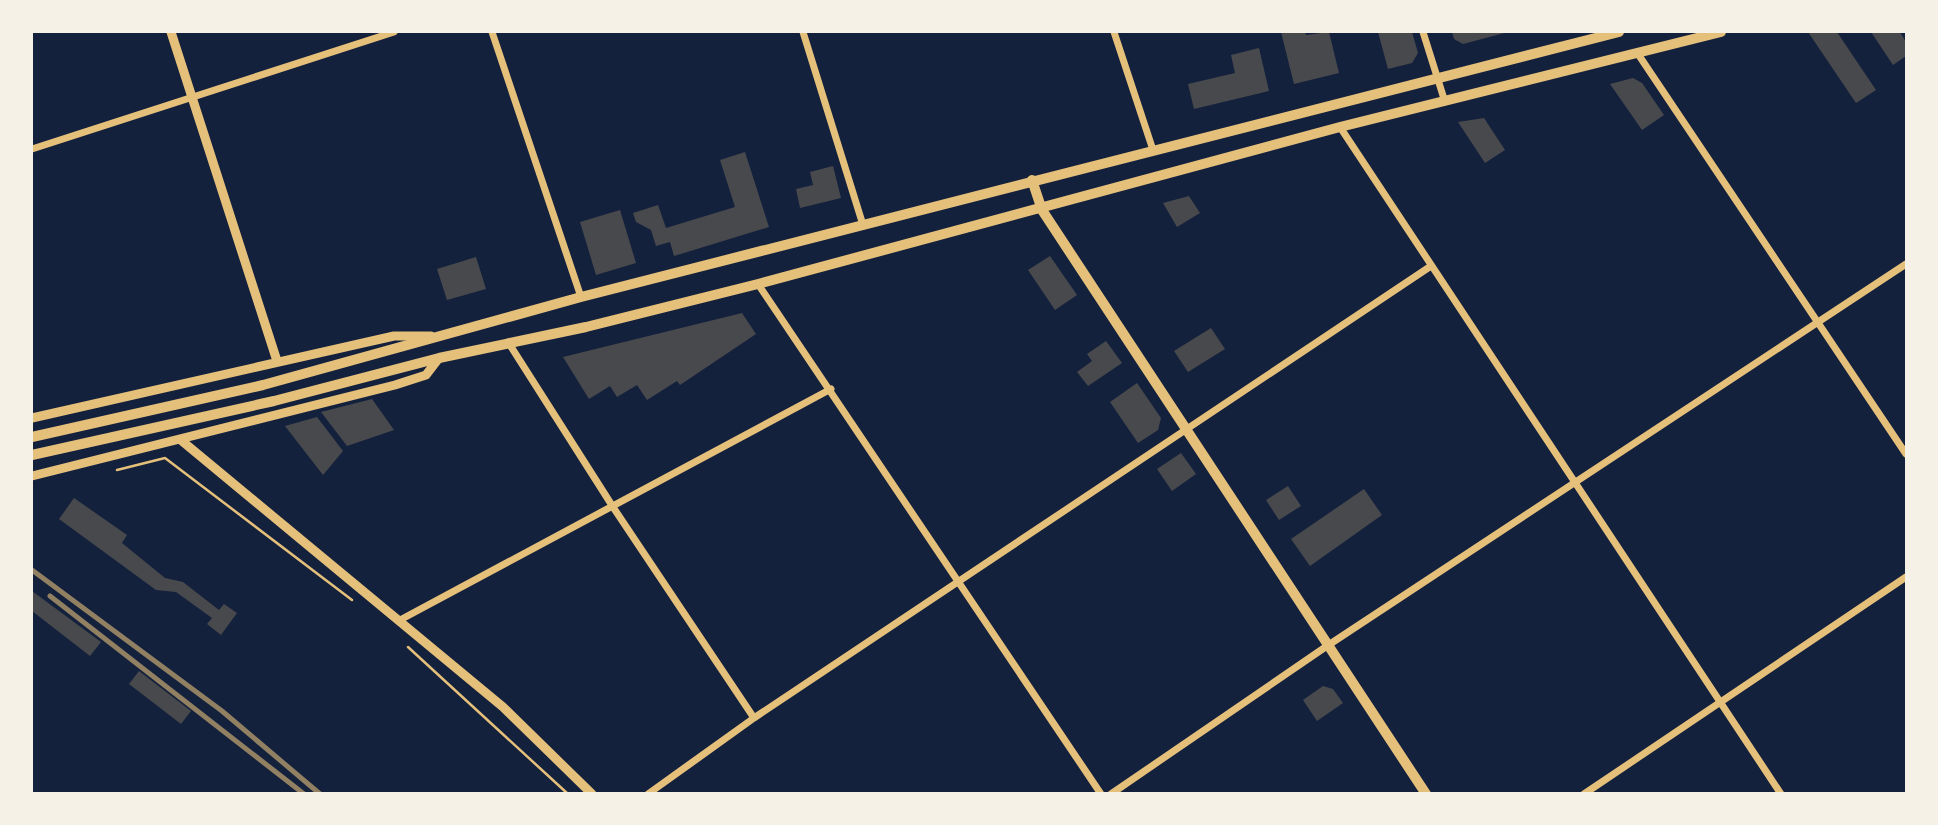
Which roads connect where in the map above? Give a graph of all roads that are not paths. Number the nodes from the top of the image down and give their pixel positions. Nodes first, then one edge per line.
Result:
1 (171, 32) edge
2 (394, 32) edge
3 (492, 32) edge
4 (803, 32) edge
5 (1114, 32) edge
6 (1423, 32) edge
7 (1619, 32) edge
8 (1721, 32) edge
9 (1638, 54) junction
10 (1439, 78) junction
11 (192, 97) junction
12 (1445, 102) junction
13 (1340, 127) junction
14 (32, 149) edge
15 (1153, 150) junction
16 (1032, 180) junction
17 (1042, 210) junction
18 (863, 225) junction
19 (1906, 264) edge
20 (1431, 266) junction
21 (758, 284) junction
22 (581, 297) junction
23 (1819, 323) junction
24 (436, 335) junction
25 (508, 342) junction
26 (439, 358) junction
27 (277, 361) junction
28 (831, 388) junction
29 (32, 418) edge
30 (1185, 429) junction
31 (32, 437) edge
32 (182, 441) junction
33 (1906, 454) edge
34 (32, 455) edge
35 (32, 476) edge
36 (1576, 482) junction
37 (613, 507) junction
38 (1906, 577) edge
39 (961, 582) junction
40 (400, 620) junction
41 (1327, 646) junction
42 (1722, 703) junction
43 (754, 718) junction
44 (592, 793) edge
45 (648, 793) edge
46 (1101, 793) edge
47 (1111, 793) edge
48 (1426, 793) edge
49 (1584, 793) edge
50 (1781, 793) edge

1 - 11 street
2 - 11 street
3 - 22 street
4 - 18 street
5 - 15 street
6 - 10 street
7 - 10 main road
8 - 9 main road
9 - 12 main road
9 - 23 street
10 - 12 street
10 - 15 main road
11 - 14 street
11 - 27 street
12 - 13 main road
13 - 17 main road
13 - 20 street
15 - 16 main road
16 - 17 main road
16 - 18 main road
17 - 21 main road
17 - 30 main road
18 - 22 main road
19 - 23 street
20 - 30 street
20 - 36 street
21 - 25 main road
21 - 28 street
22 - 24 main road
23 - 33 street
23 - 36 street
24 - 27 street
24 - 31 main road
25 - 26 main road
25 - 37 street
26 - 32 street
26 - 34 main road
27 - 29 street
28 - 37 street
28 - 39 street
30 - 39 street
30 - 41 main road
32 - 35 street
32 - 40 street
36 - 41 street
36 - 42 street
37 - 40 street
37 - 43 street
38 - 42 street
39 - 43 street
39 - 46 street
40 - 44 street
41 - 47 street
41 - 48 main road
42 - 49 street
42 - 50 street
43 - 45 street

